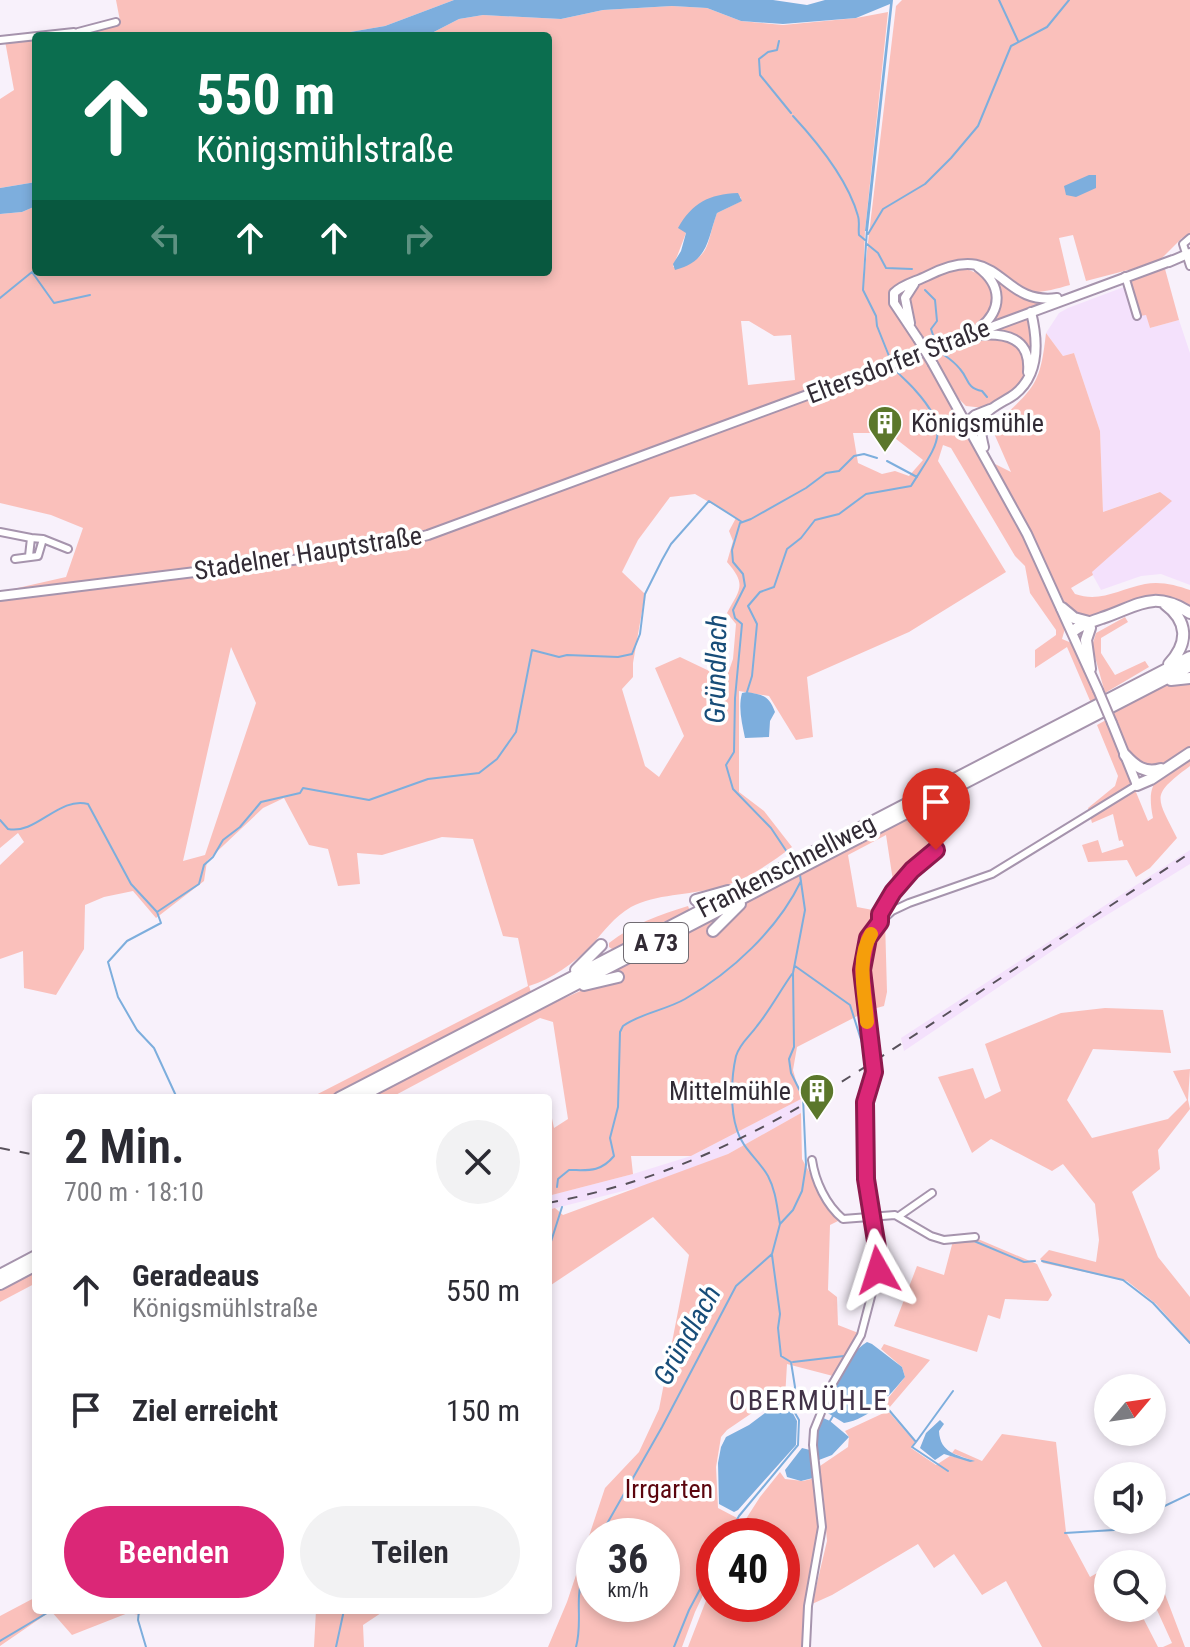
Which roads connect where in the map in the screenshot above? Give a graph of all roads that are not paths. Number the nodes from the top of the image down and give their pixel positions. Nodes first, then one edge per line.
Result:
1 (116, 22) dead end
2 (84, 32) edge
3 (32, 38) edge
4 (0, 40) edge
5 (1190, 238) edge
6 (1188, 254) edge
7 (975, 265) junction
8 (1190, 266) edge
9 (1125, 278) junction
10 (1066, 297) junction
11 (1056, 303) junction
12 (1031, 312) junction
13 (1137, 316) dead end
14 (969, 335) junction
15 (1027, 380) junction
16 (957, 405) junction
17 (983, 414) junction
18 (740, 420) joint
19 (967, 422) junction
20 (988, 461) junction
21 (0, 532) edge
22 (31, 538) junction
23 (43, 539) junction
24 (68, 549) dead end
25 (29, 556) junction
26 (15, 559) dead end
27 (0, 596) edge
28 (1160, 600) junction
29 (1062, 608) junction
30 (1190, 613) edge
31 (1089, 625) junction
32 (1074, 632) junction
33 (1190, 657) edge
34 (1190, 666) edge
35 (1090, 669) junction
36 (1160, 672) junction
37 (1190, 678) edge
38 (1153, 685) junction
39 (1190, 753) edge
40 (1125, 755) junction
41 (1166, 767) junction
42 (1152, 772) junction
43 (1136, 784) junction
44 (936, 850) dead end
45 (753, 888) junction
46 (696, 900) dead end
47 (880, 922) junction
48 (713, 931) dead end
49 (601, 945) dead end
50 (618, 977) dead end
51 (559, 988) junction
52 (347, 1094) edge
53 (364, 1094) edge
54 (812, 1160) dead end
55 (932, 1193) dead end
56 (871, 1216) junction
57 (899, 1216) junction
58 (975, 1237) dead end
59 (32, 1258) edge
60 (32, 1267) edge
61 (0, 1275) edge
62 (0, 1284) edge
63 (806, 1647) edge

1 - 2 street
3 - 4 street
5 - 6 street
6 - 8 street
6 - 9 main road, Eltersdorfer Straße
7 - 10 main road
7 - 14 main road
7 - 16 main road, bridge
9 - 10 main road, Eltersdorfer Straße
9 - 11 main road, Eltersdorfer Straße
9 - 13 street
10 - 11 main road, Eltersdorfer Straße
11 - 12 main road, Eltersdorfer Straße
12 - 14 main road, Eltersdorfer Straße
12 - 15 main road
14 - 15 main road
14 - 18 main road, Eltersdorfer Straße
15 - 17 main road
16 - 17 main road
16 - 19 main road
17 - 19 main road
17 - 20 main road
18 - 27 main road, Stadelner Hauptstraße
19 - 20 main road
20 - 29 main road
21 - 22 street
22 - 23 street
22 - 25 street
23 - 24 street
23 - 25 street
25 - 26 street
28 - 30 highway
28 - 31 highway
28 - 36 highway
29 - 31 highway
29 - 32 main road
31 - 32 highway
31 - 35 highway
32 - 35 main road
33 - 36 highway, Frankenschnellweg / A 73
34 - 38 highway, Frankenschnellweg / A 73
35 - 40 main road, bridge
36 - 45 highway, Frankenschnellweg / A 73
37 - 38 highway
38 - 45 highway, Frankenschnellweg / A 73
39 - 41 highway
40 - 42 highway
40 - 43 main road
41 - 42 highway
41 - 43 highway
42 - 43 highway
43 - 47 street
44 - 47 street
45 - 46 highway
45 - 48 highway
45 - 51 highway, Frankenschnellweg / A 73
47 - 56 street
49 - 51 highway
50 - 51 highway
51 - 52 highway, Frankenschnellweg / A 73
51 - 53 highway, Frankenschnellweg / A 73
54 - 56 street
55 - 57 street
56 - 57 street
56 - 63 street
57 - 58 street
59 - 61 highway
60 - 62 highway

